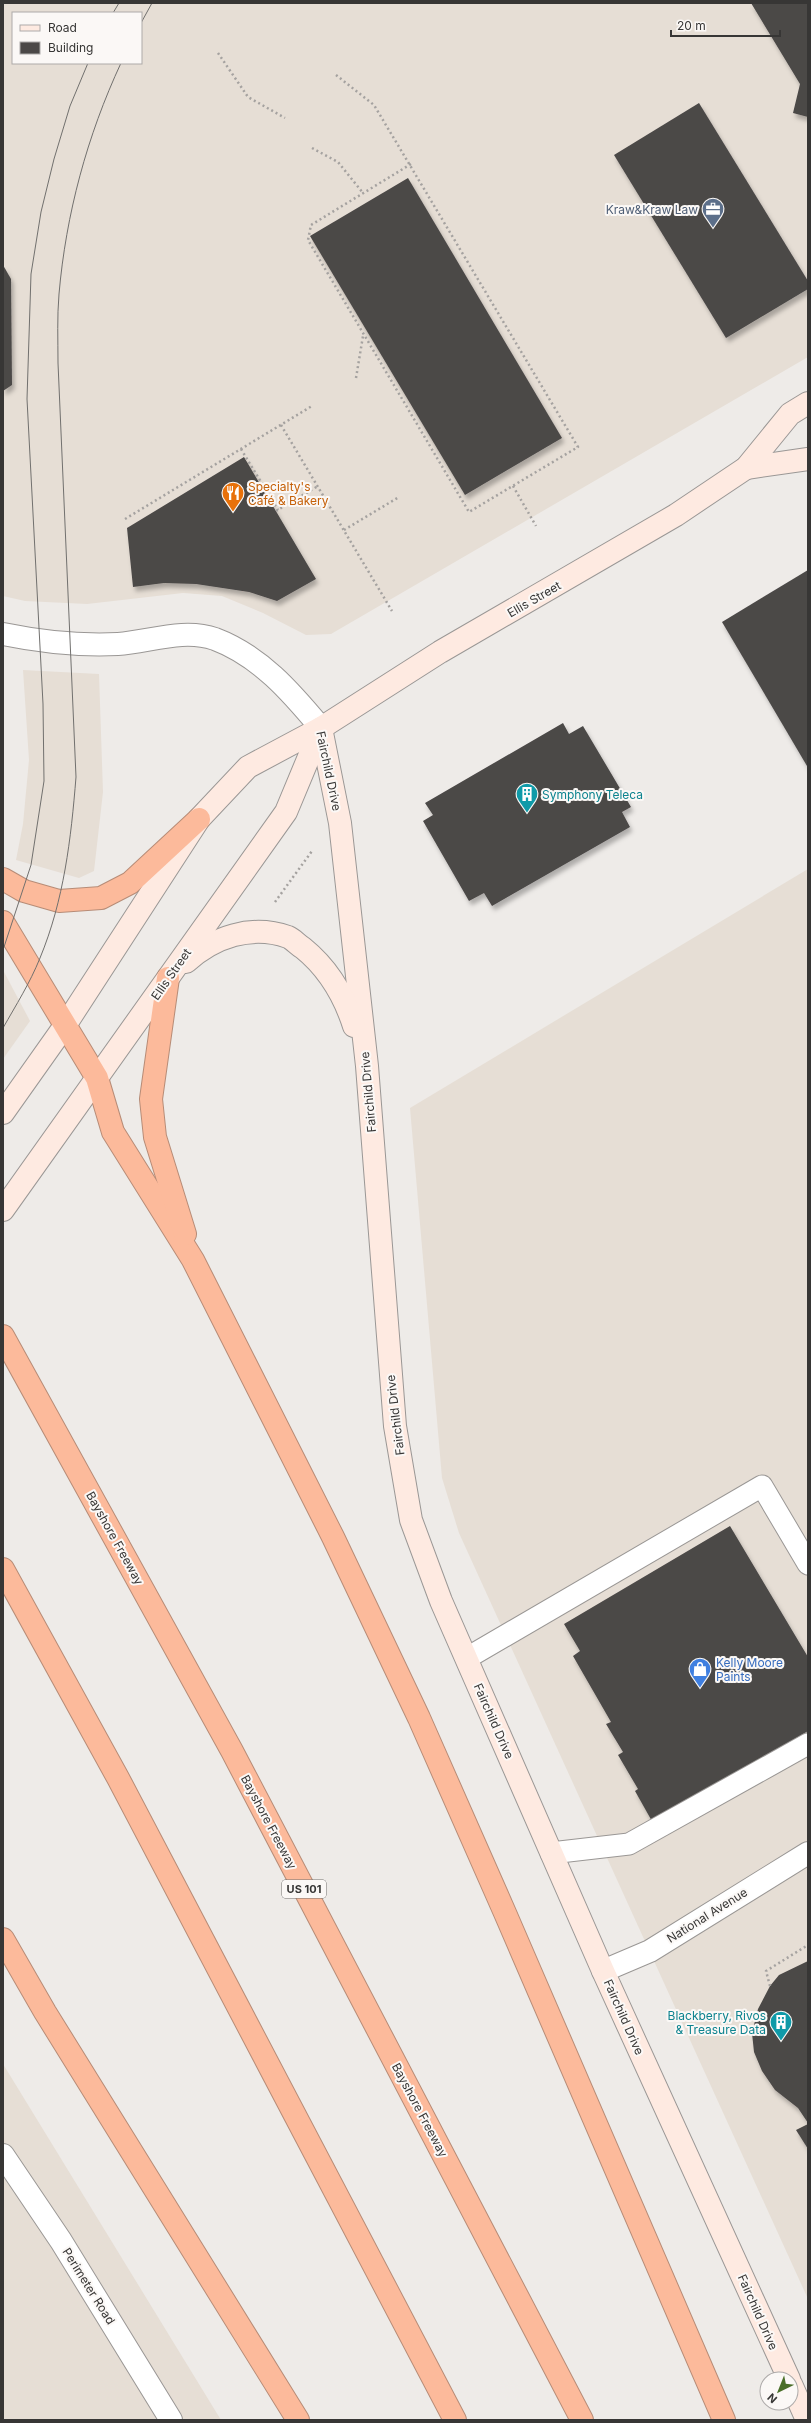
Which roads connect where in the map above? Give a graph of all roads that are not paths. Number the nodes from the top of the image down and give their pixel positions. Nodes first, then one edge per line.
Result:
1 (808, 403) edge
2 (808, 460) edge
3 (746, 468) junction
4 (3, 634) edge
5 (321, 728) junction
6 (199, 819) junction
7 (3, 879) edge
8 (3, 922) edge
9 (168, 978) junction
10 (66, 1024) junction
11 (367, 1066) junction
12 (97, 1078) junction
13 (3, 1113) edge
14 (3, 1210) edge
15 (193, 1260) junction
16 (3, 1336) edge
17 (808, 1564) edge
18 (3, 1569) edge
19 (467, 1658) junction
20 (808, 1744) edge
21 (551, 1853) junction
22 (808, 1853) edge
23 (3, 1939) edge
24 (603, 1971) junction
25 (3, 2155) edge
26 (785, 2371) edge
27 (799, 2402) edge
28 (171, 2420) edge
29 (298, 2420) edge
30 (455, 2420) edge
31 (582, 2420) edge
32 (724, 2420) edge
33 (807, 2420) edge

1 - 3 street, Ellis Street
2 - 3 street, Ellis Street
3 - 5 street, Ellis Street
4 - 5 street, Fairchild Drive
5 - 6 street, Ellis Street
5 - 9 street, Ellis Street
5 - 11 street, Fairchild Drive
6 - 7 highway
6 - 10 street, Ellis Street
8 - 10 highway
9 - 11 street
9 - 12 street, Ellis Street
9 - 15 highway
10 - 12 highway
10 - 13 street, Ellis Street
11 - 19 street, Fairchild Drive
12 - 14 street, Ellis Street
12 - 15 highway
15 - 32 highway
16 - 31 highway, Bayshore Freeway / US 101
17 - 19 lane
18 - 30 highway
19 - 21 street, Fairchild Drive
20 - 21 lane
21 - 24 street, Fairchild Drive
22 - 24 street, National Avenue
23 - 29 highway
24 - 26 street, Fairchild Drive
25 - 28 street, Perimeter Road
27 - 33 street

